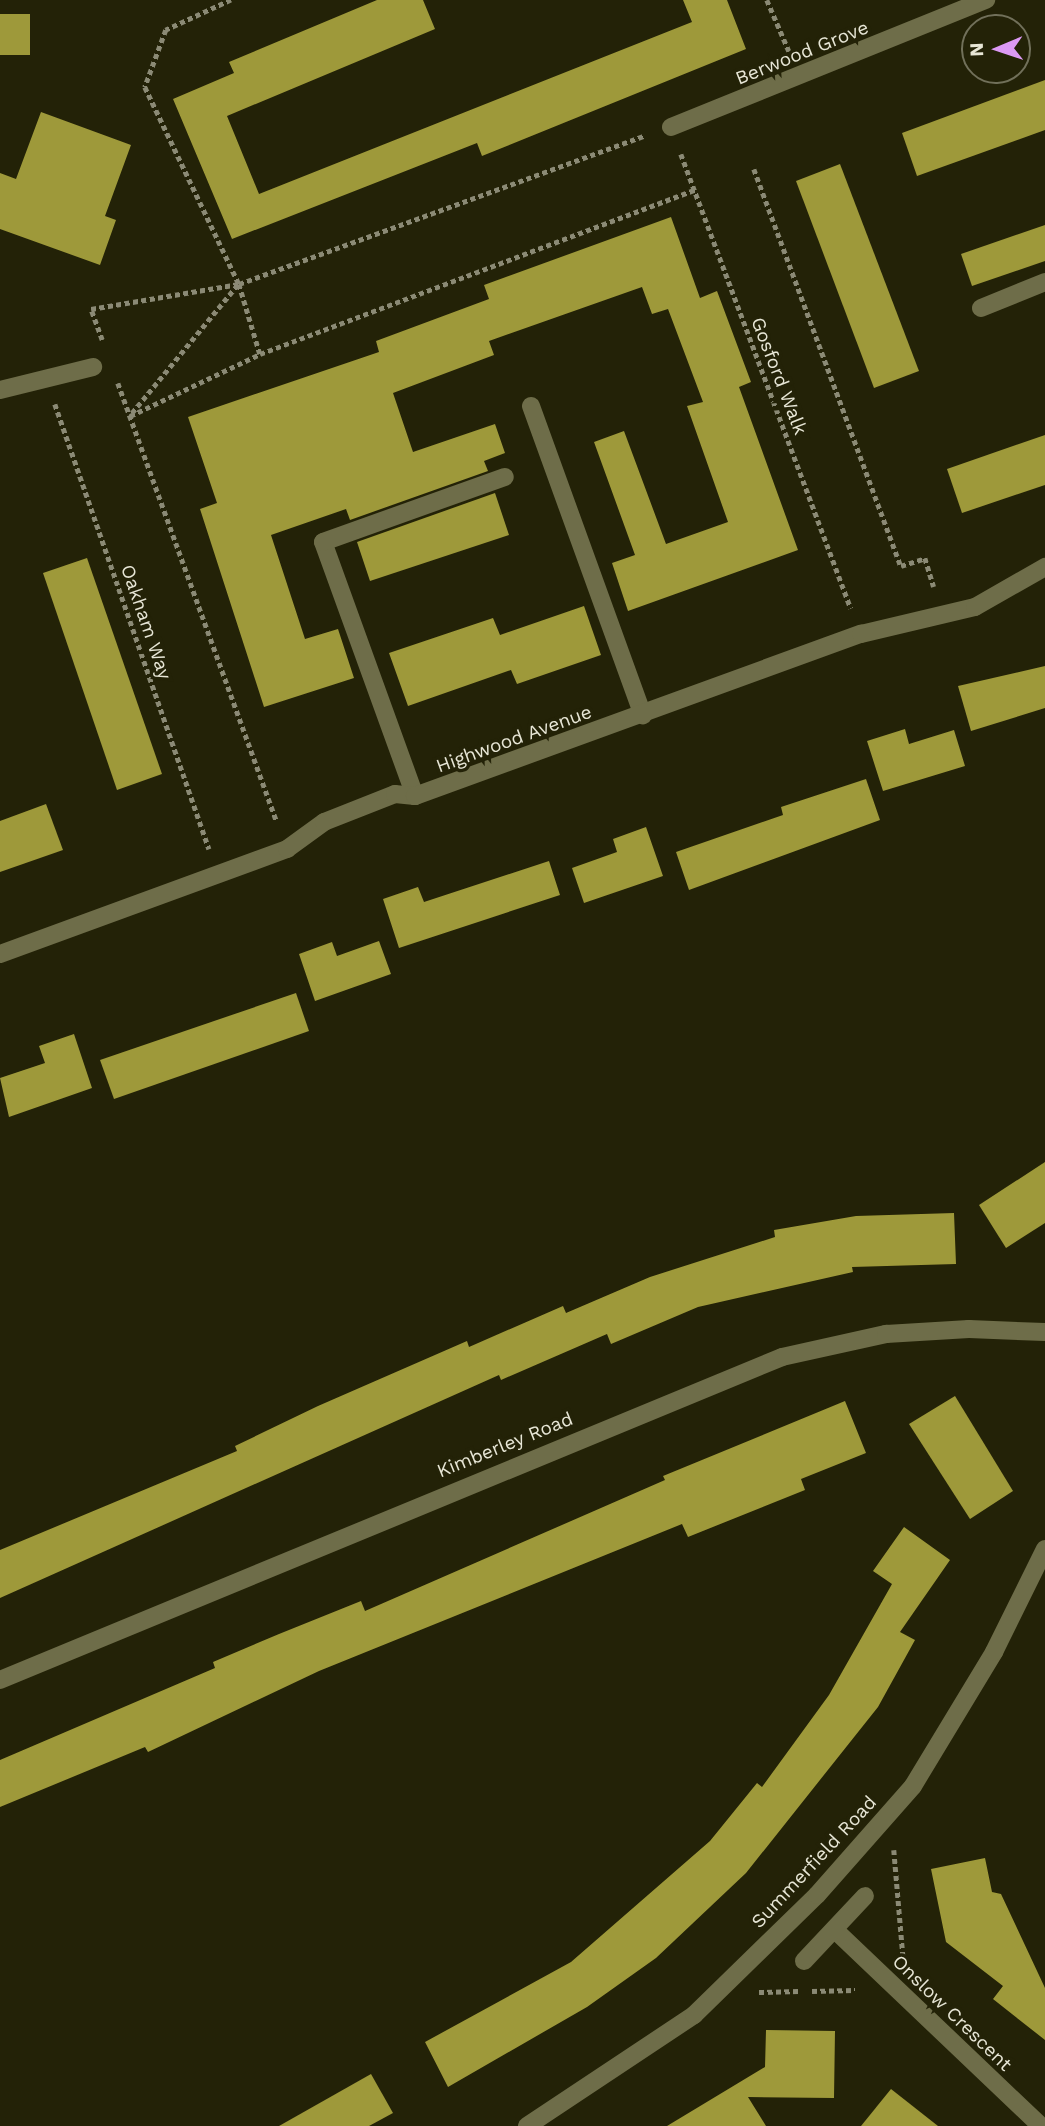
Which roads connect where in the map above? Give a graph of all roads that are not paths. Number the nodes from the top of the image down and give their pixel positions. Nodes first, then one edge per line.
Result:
1 (986, 0) edge
2 (671, 127) road end
3 (1045, 282) edge
4 (981, 308) dead end
5 (101, 363) road end
6 (0, 390) edge
7 (531, 406) dead end
8 (505, 477) dead end
9 (1045, 567) edge
10 (643, 715) junction
11 (415, 796) junction
12 (0, 954) edge
13 (1045, 1332) edge
14 (1045, 1549) edge
15 (0, 1680) edge
16 (865, 1896) dead end
17 (836, 1931) junction
18 (804, 1961) dead end
19 (527, 2126) edge
20 (1041, 2126) edge

1 - 2 street, Berwood Grove
3 - 4 street
5 - 6 street
7 - 10 street
8 - 11 street
9 - 10 street, Highwood Avenue
10 - 11 street, Highwood Avenue
11 - 12 street, Highwood Avenue
13 - 15 street, Kimberley Road
14 - 19 street, Summerfield Road
16 - 17 street
17 - 18 street
17 - 20 street, Onslow Crescent

